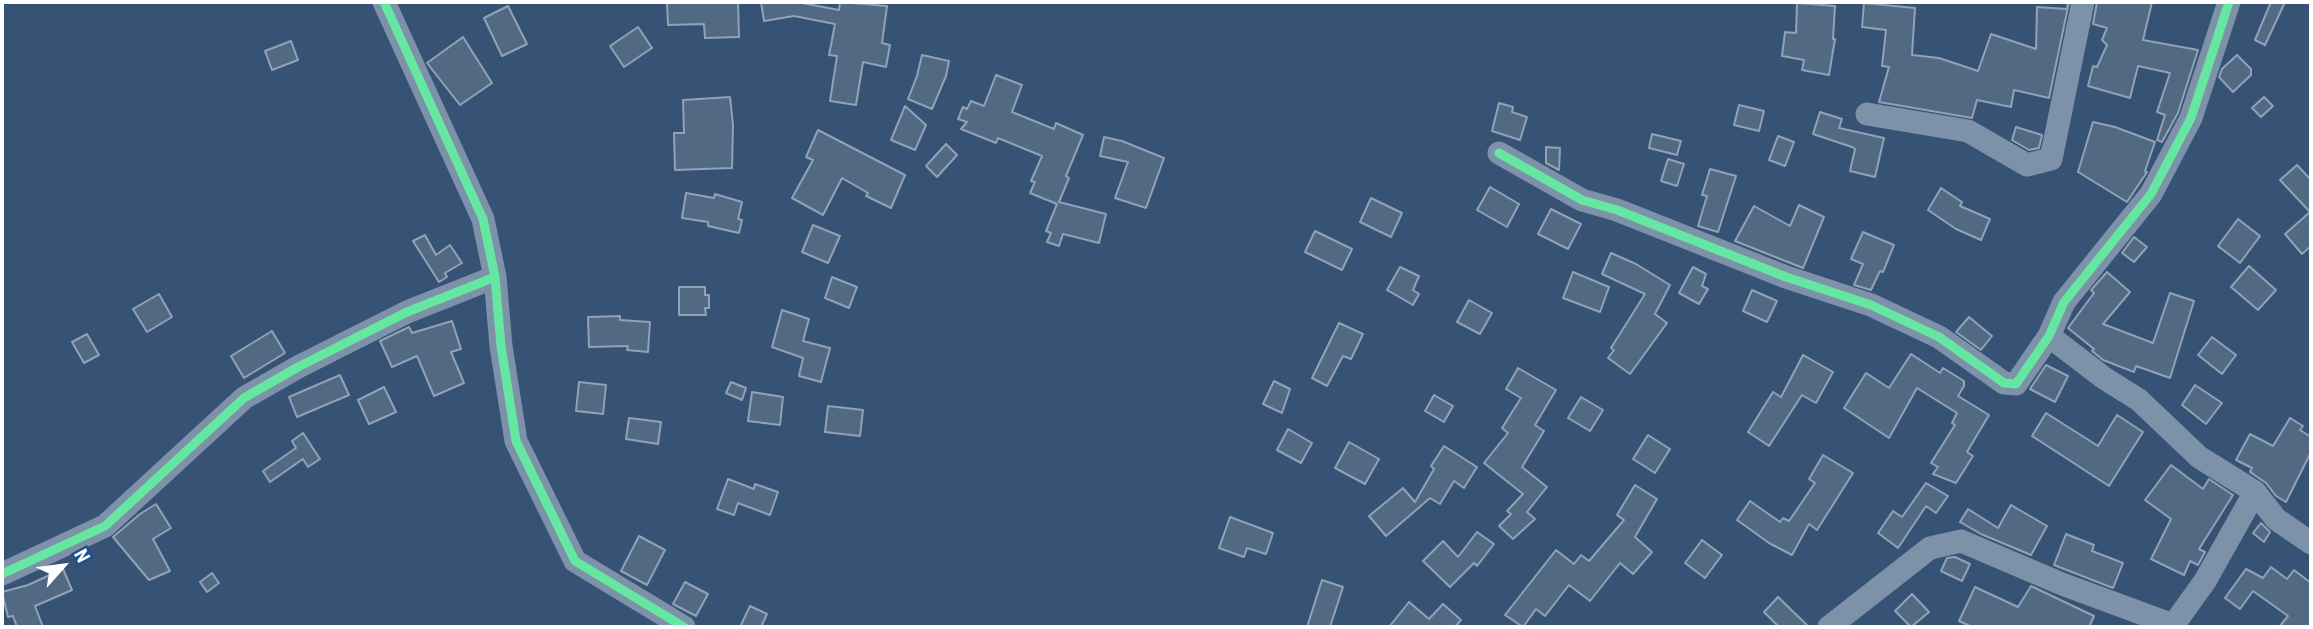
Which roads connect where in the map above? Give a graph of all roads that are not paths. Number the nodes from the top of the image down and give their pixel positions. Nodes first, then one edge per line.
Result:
1 (384, 2) edge
2 (2083, 2) edge
3 (2229, 2) edge
4 (1867, 114) dead end
5 (1499, 153) dead end
6 (495, 277) junction
7 (2049, 336) junction
8 (2255, 492) junction
9 (2311, 543) edge
10 (2, 574) edge
11 (2173, 626) edge
12 (684, 627) edge
13 (1829, 627) edge

1 - 6 street
2 - 4 street
3 - 7 street
5 - 7 street
6 - 10 street
6 - 12 street
7 - 8 street
8 - 9 street
8 - 11 street
11 - 13 street

